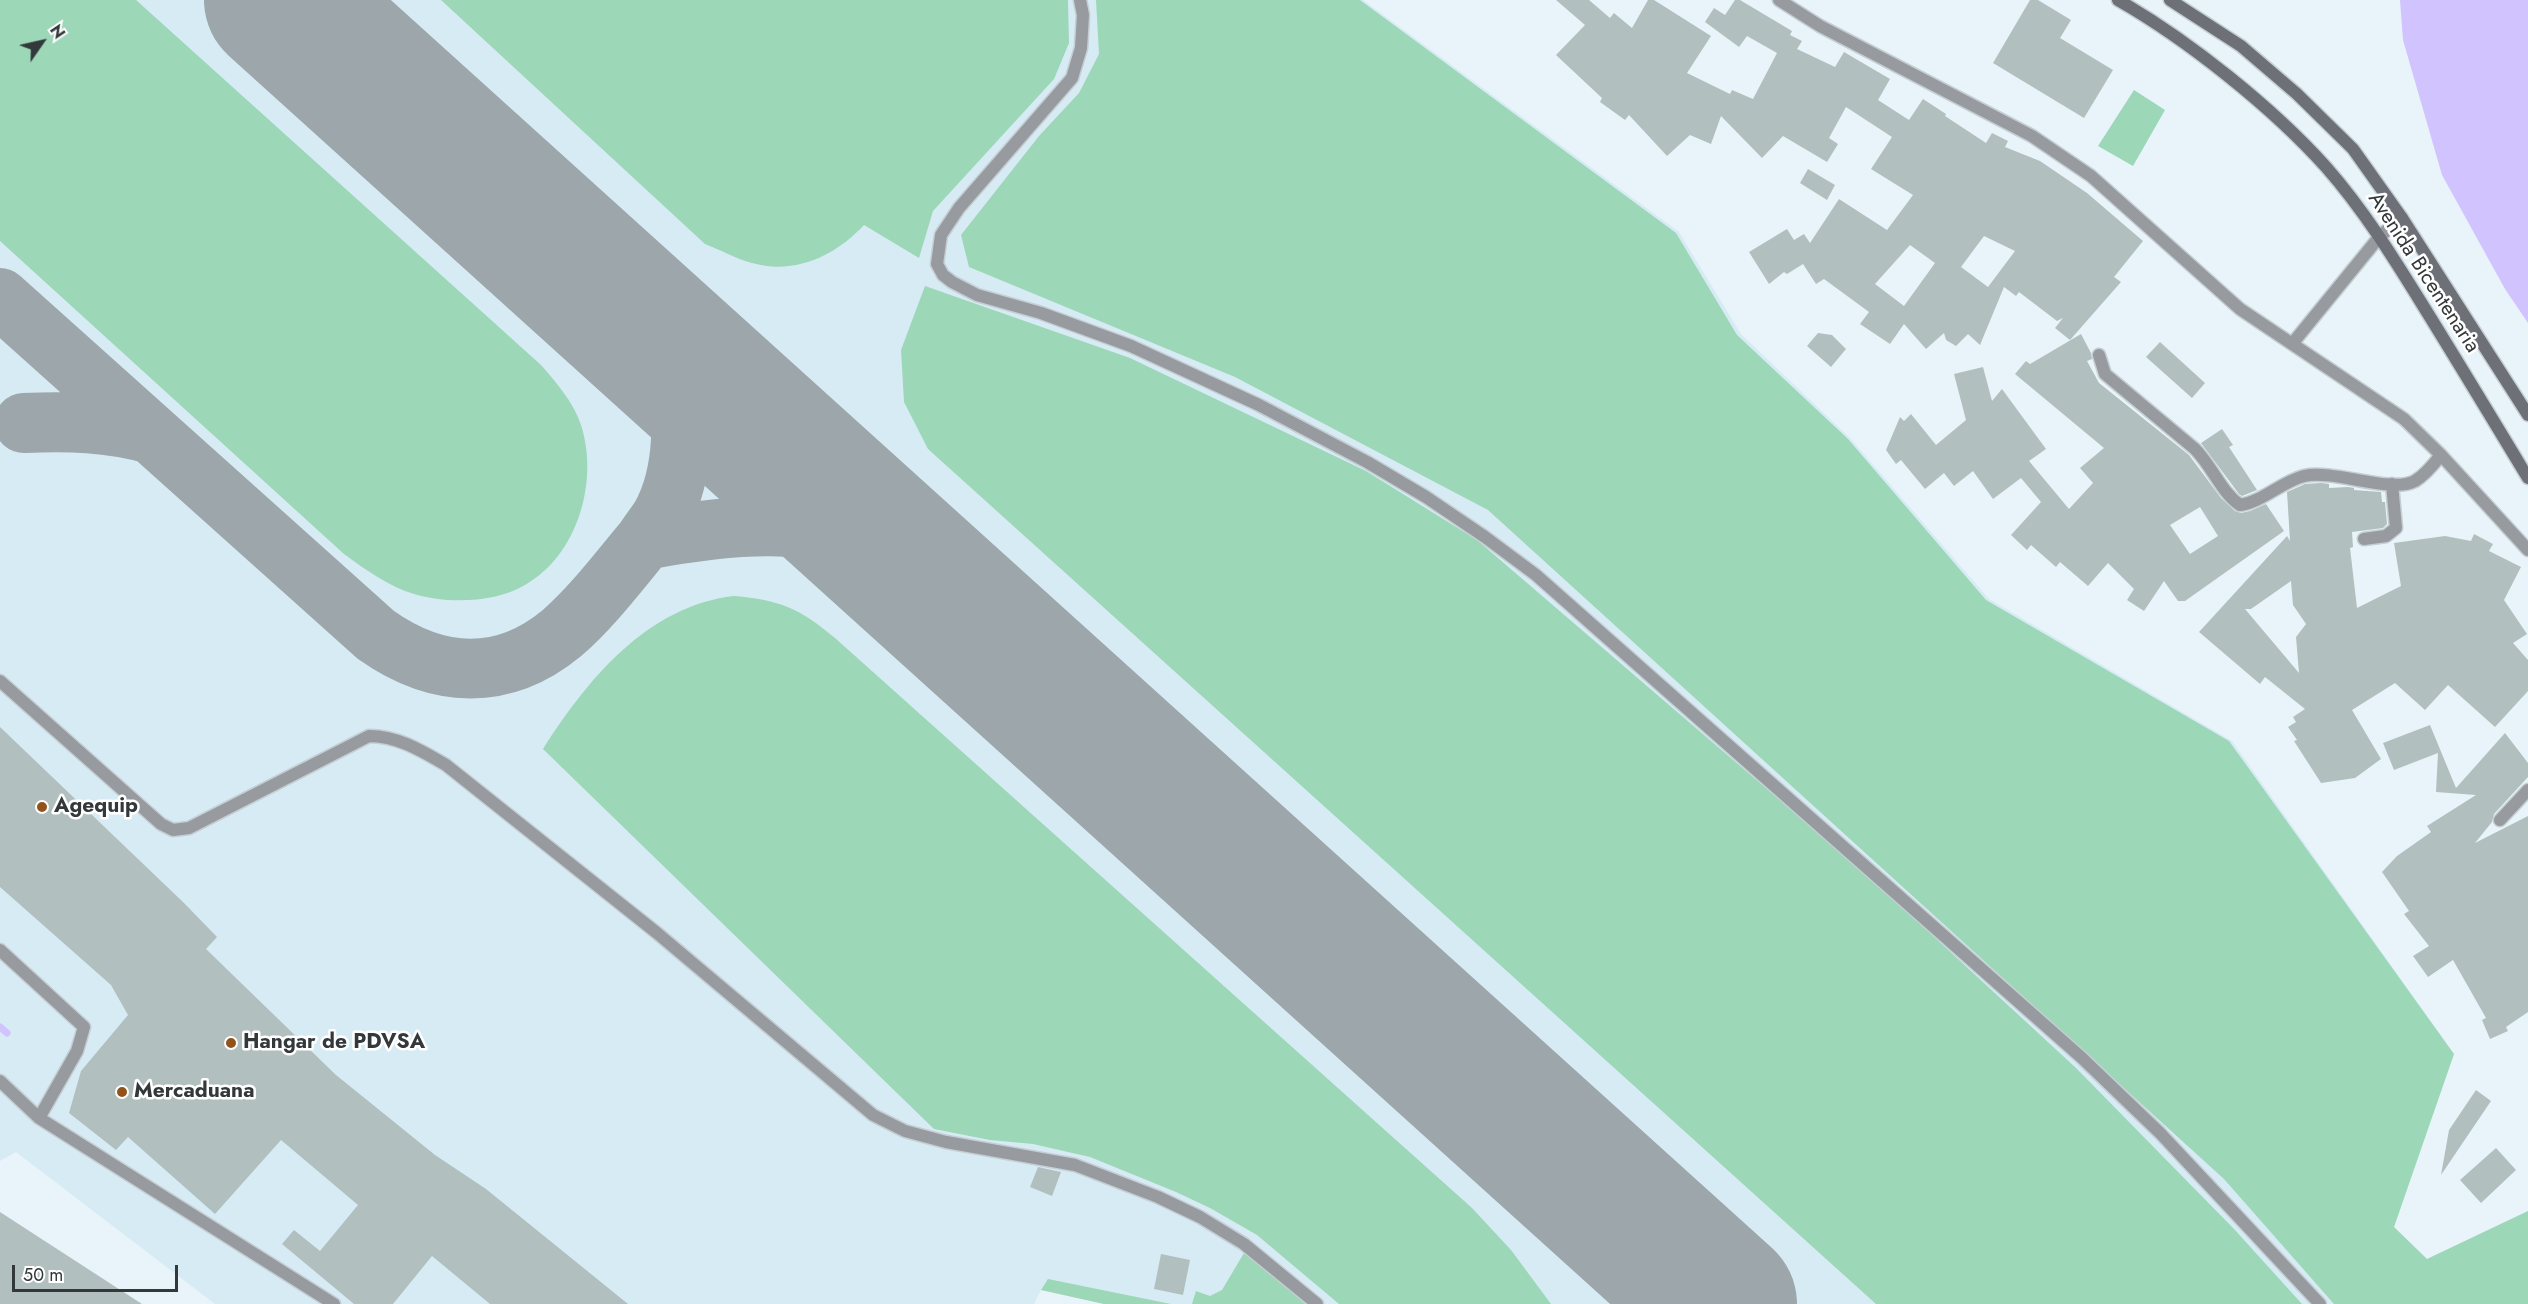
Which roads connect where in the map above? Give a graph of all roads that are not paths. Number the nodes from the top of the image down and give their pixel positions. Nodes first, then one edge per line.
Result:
1 (1080, 0) edge
2 (1779, 0) edge
3 (2118, 0) edge
4 (2170, 0) edge
5 (2402, 218) junction
6 (2380, 236) junction
7 (2292, 344) junction
8 (2099, 355) dead end
9 (2528, 415) edge
10 (2442, 455) junction
11 (2528, 478) edge
12 (2392, 484) junction
13 (2364, 539) dead end
14 (2528, 550) edge
15 (0, 681) edge
16 (2528, 790) edge
17 (2499, 820) dead end
18 (0, 950) edge
19 (0, 1081) edge
20 (39, 1118) junction
21 (334, 1304) edge
22 (1317, 1304) edge
23 (2320, 1304) edge

1 - 23 street
2 - 7 street
3 - 6 street, Avenida Bicentenaria
4 - 5 street, Avenida Bicentenaria
5 - 6 street
5 - 9 street, Avenida Bicentenaria
6 - 7 street
6 - 11 street, Avenida Bicentenaria
7 - 10 street
8 - 12 street
10 - 12 street
10 - 14 street
12 - 13 street
15 - 22 street
16 - 17 street
18 - 20 street
19 - 20 street
20 - 21 street

